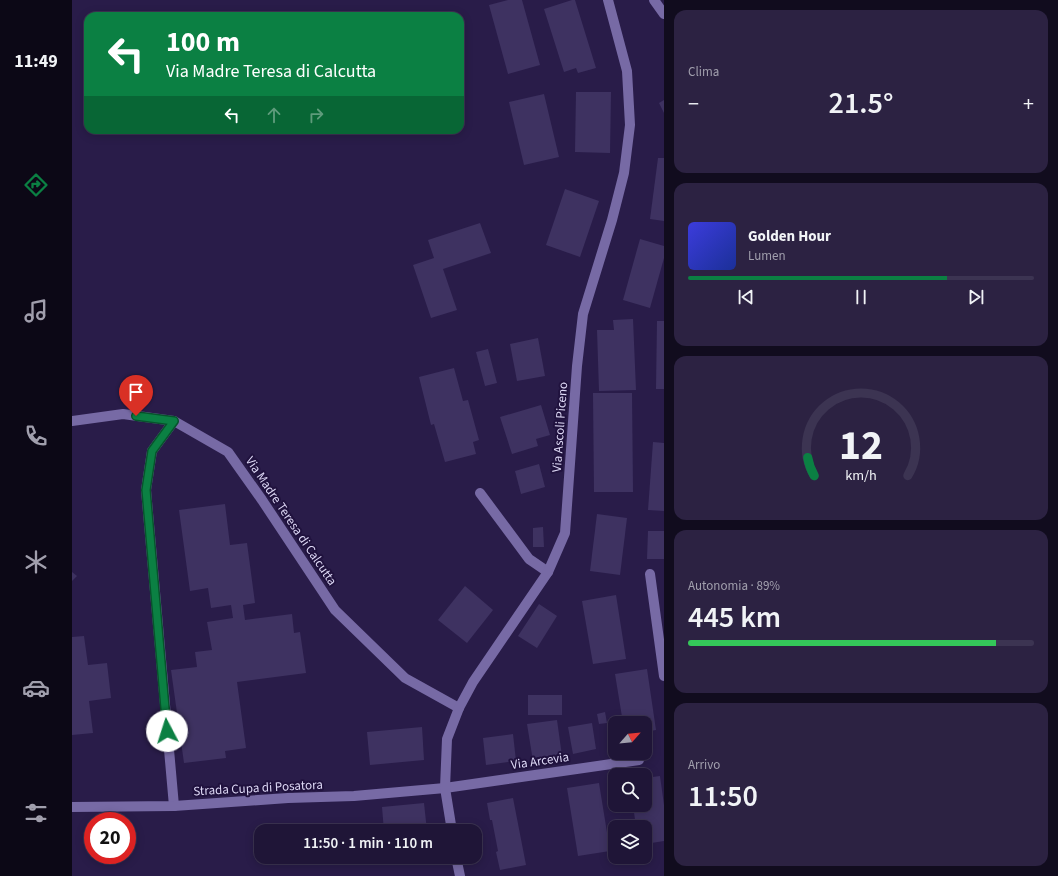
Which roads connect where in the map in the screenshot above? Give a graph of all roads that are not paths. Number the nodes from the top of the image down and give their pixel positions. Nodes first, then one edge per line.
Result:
1 (608, 0) edge
2 (654, 0) edge
3 (664, 14) edge
4 (72, 421) edge
5 (174, 421) junction
6 (480, 493) dead end
7 (548, 572) junction
8 (650, 574) dead end
9 (664, 676) edge
10 (459, 708) junction
11 (639, 760) dead end
12 (445, 788) junction
13 (174, 806) junction
14 (72, 807) edge
15 (451, 824) edge
16 (457, 864) edge
17 (460, 876) edge

1 - 7 street, Via Ascoli Piceno
2 - 3 street
4 - 5 street, Via Madre Teresa di Calcutta
5 - 10 street, Via Madre Teresa di Calcutta
5 - 13 street
6 - 7 street
7 - 10 street, Via Ascoli Piceno
8 - 9 street
10 - 12 street, Via Ascoli Piceno
11 - 12 street, Via Arcevia
12 - 13 street, Strada Cupa di Posatora
12 - 15 street, Via Ascoli Piceno
13 - 14 street, Strada Cupa di Posatora
16 - 17 street

